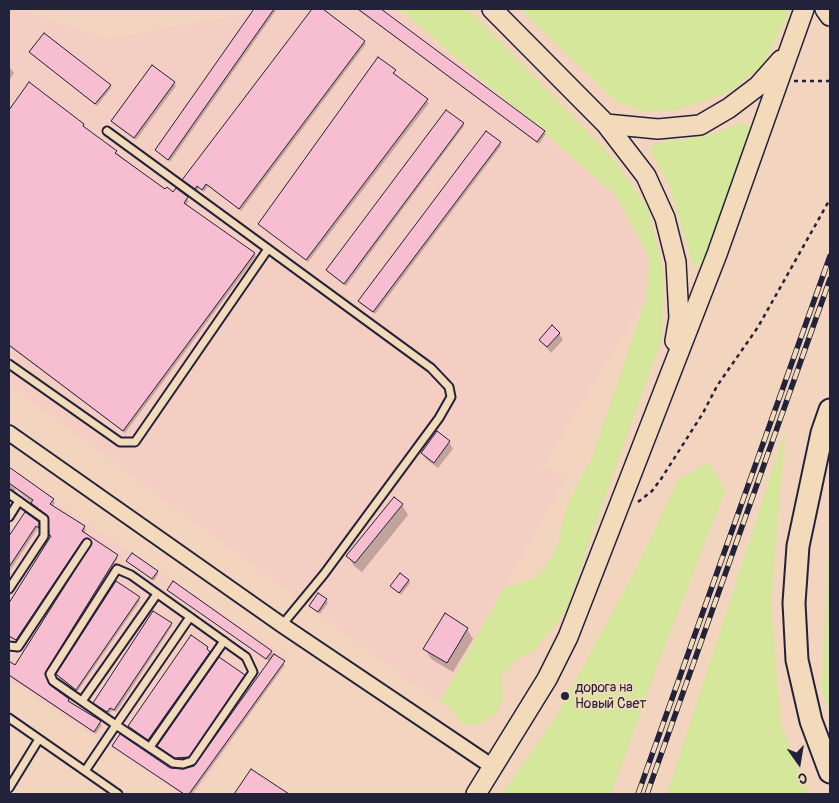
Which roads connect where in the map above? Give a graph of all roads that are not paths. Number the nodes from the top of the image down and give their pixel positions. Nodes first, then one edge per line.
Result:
1 (492, 9) edge
2 (804, 9) edge
3 (825, 9) edge
4 (830, 16) edge
5 (789, 51) junction
6 (606, 124) junction
7 (107, 131) dead end
8 (268, 249) junction
9 (9, 364) edge
10 (669, 378) junction
11 (830, 410) edge
12 (9, 433) edge
13 (9, 494) edge
14 (19, 501) junction
15 (9, 516) edge
16 (87, 543) dead end
17 (9, 589) edge
18 (157, 594) junction
19 (190, 617) junction
20 (282, 625) junction
21 (224, 641) junction
22 (9, 646) edge
23 (82, 701) junction
24 (9, 718) edge
25 (116, 725) junction
26 (39, 739) junction
27 (150, 747) junction
28 (492, 767) junction
29 (84, 771) junction
30 (830, 772) edge
31 (9, 788) edge
32 (118, 794) edge
33 (476, 794) edge

1 - 6 street
2 - 5 street
3 - 4 street
5 - 6 street
5 - 10 street
6 - 10 street
7 - 8 lane
8 - 9 lane
8 - 20 lane
10 - 28 street
11 - 30 main road
12 - 20 street
13 - 14 lane
14 - 15 lane
14 - 17 lane
16 - 22 lane
18 - 19 lane
18 - 23 lane
18 - 23 lane
19 - 21 lane
19 - 25 lane
20 - 28 street
21 - 27 lane
21 - 27 lane
23 - 25 lane
24 - 26 lane
25 - 27 lane
25 - 29 lane
26 - 29 lane
26 - 31 lane
28 - 33 street
29 - 32 lane

